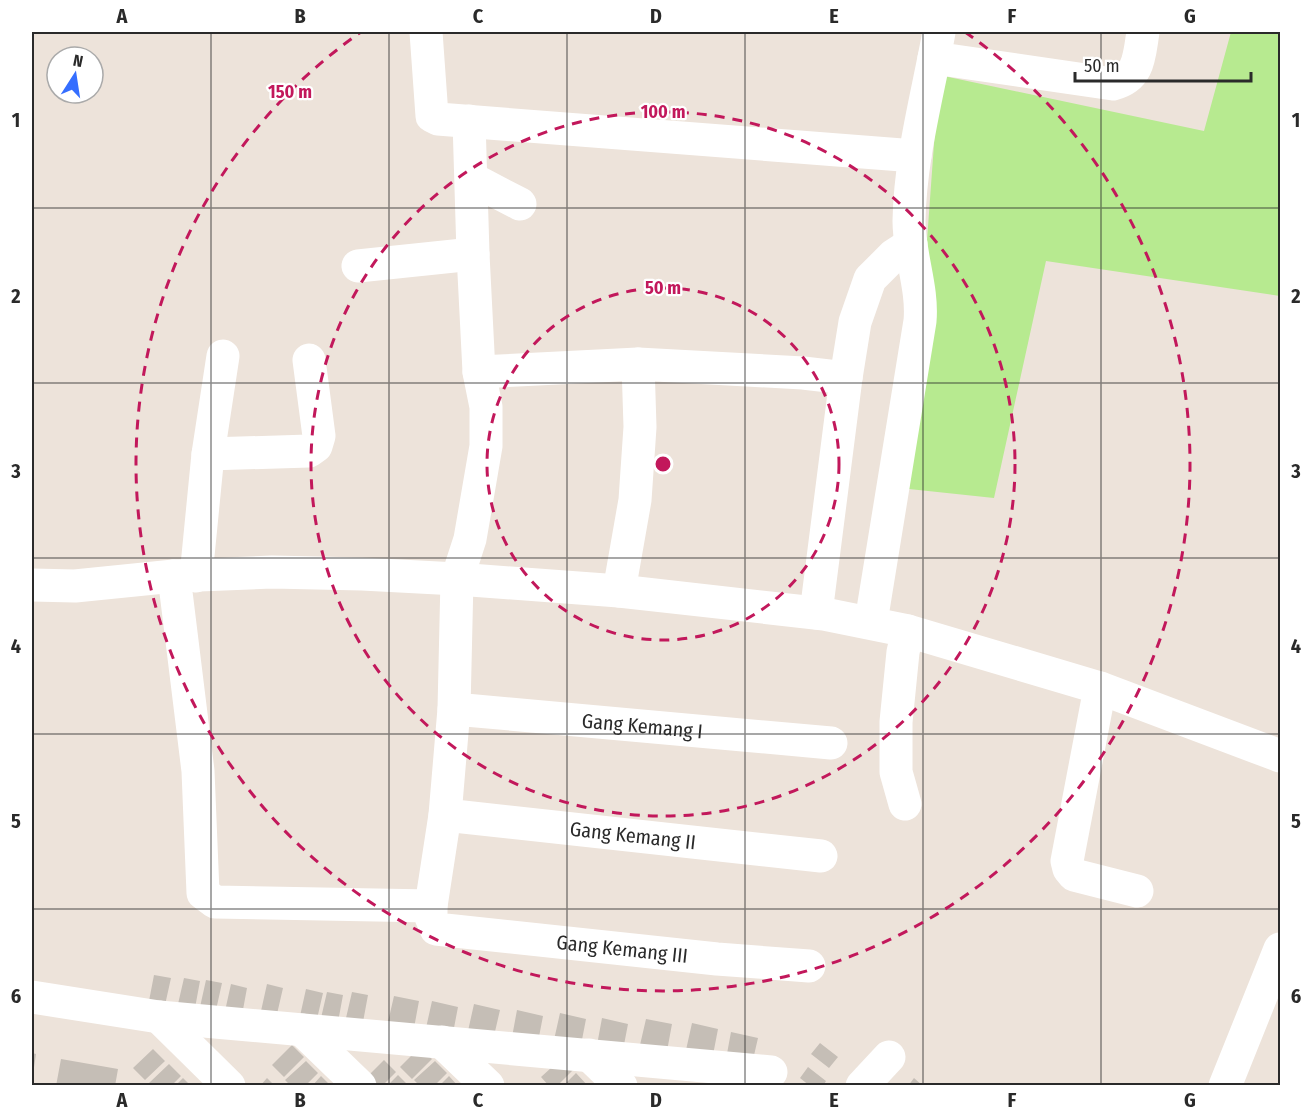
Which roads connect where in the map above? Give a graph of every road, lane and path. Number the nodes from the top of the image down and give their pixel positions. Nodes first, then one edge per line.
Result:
1 (426, 32) edge
2 (1143, 32) edge
3 (936, 45) edge
4 (469, 121) junction
5 (915, 156) junction
6 (472, 179) junction
7 (520, 204) dead end
8 (911, 244) junction
9 (473, 254) junction
10 (358, 266) dead end
11 (223, 356) dead end
12 (309, 360) dead end
13 (638, 364) junction
14 (479, 372) junction
15 (846, 378) junction
16 (208, 454) junction
17 (185, 576) junction
18 (457, 579) junction
19 (32, 585) edge
20 (619, 591) junction
21 (816, 613) junction
22 (871, 622) junction
23 (908, 631) junction
24 (1100, 688) junction
25 (454, 709) junction
26 (831, 743) dead end
27 (1281, 756) edge
28 (905, 804) dead end
29 (445, 815) junction
30 (821, 855) dead end
31 (1137, 891) dead end
32 (433, 918) junction
33 (1281, 949) edge
34 (809, 966) dead end
35 (32, 997) edge
36 (1270, 1004) edge
37 (159, 1017) junction
38 (302, 1030) junction
39 (442, 1042) junction
40 (589, 1055) junction
41 (889, 1057) dead end
42 (771, 1072) dead end
43 (711, 1076) edge
44 (229, 1086) edge
45 (360, 1086) edge
46 (488, 1086) edge
47 (621, 1086) edge
48 (862, 1086) edge
49 (1225, 1086) edge

1 - 4 street
2 - 3 street
3 - 5 street
4 - 5 street
4 - 6 street
5 - 8 street
6 - 7 street
6 - 9 street
8 - 15 street
8 - 22 street
9 - 10 street
9 - 14 street
11 - 16 street
12 - 16 street
13 - 14 street
13 - 15 street
13 - 20 street
14 - 18 street
15 - 21 street
16 - 17 street
17 - 18 street
17 - 19 street
17 - 32 street, Gang Kemang III
18 - 20 street
18 - 25 street
20 - 21 street
21 - 22 street
22 - 23 street
23 - 24 street
23 - 28 street
24 - 27 street
24 - 31 street
25 - 26 street, Gang Kemang I
25 - 29 street
29 - 30 street, Gang Kemang II
29 - 32 street
32 - 34 street, Gang Kemang III
33 - 36 street
35 - 37 street
36 - 49 street
37 - 38 street
37 - 44 street
38 - 39 street
38 - 45 street
39 - 40 street
39 - 46 street
40 - 43 street
40 - 47 street
41 - 48 street
42 - 43 street

